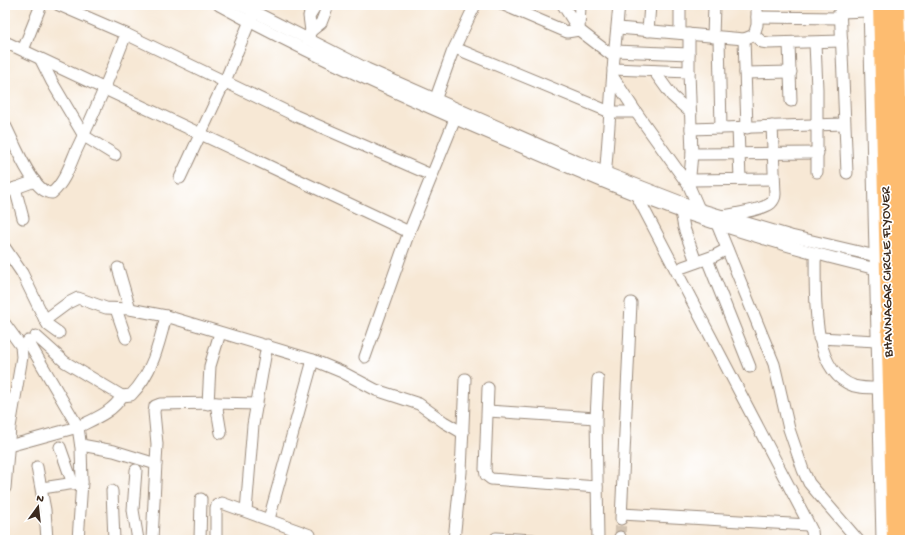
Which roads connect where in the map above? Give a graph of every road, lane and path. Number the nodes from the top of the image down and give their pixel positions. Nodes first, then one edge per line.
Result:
1 (41, 5) edge
2 (59, 5) edge
3 (219, 5) edge
4 (241, 5) edge
5 (316, 5) edge
6 (328, 5) edge
7 (475, 5) edge
8 (504, 5) edge
9 (563, 5) edge
10 (580, 5) edge
11 (619, 5) edge
12 (650, 5) edge
13 (680, 5) edge
14 (714, 5) edge
15 (757, 5) edge
16 (896, 5) edge
17 (906, 5) edge
18 (873, 7) edge
19 (840, 12) edge
20 (251, 16) junction
21 (757, 17) junction
22 (618, 28) junction
23 (579, 30) junction
24 (648, 31) junction
25 (126, 34) junction
26 (684, 34) junction
27 (309, 35) junction
28 (716, 37) junction
29 (749, 37) junction
30 (842, 41) junction
31 (5, 42) edge
32 (789, 43) junction
33 (814, 43) junction
34 (455, 48) junction
35 (23, 50) junction
36 (615, 54) junction
37 (689, 54) junction
38 (41, 60) junction
39 (654, 71) junction
40 (688, 72) junction
41 (791, 72) junction
42 (613, 73) junction
43 (745, 73) junction
44 (225, 81) junction
45 (106, 88) junction
46 (791, 101) dead end
47 (434, 104) junction
48 (610, 112) junction
49 (636, 112) junction
50 (691, 113) junction
51 (457, 114) junction
52 (817, 124) junction
53 (844, 124) junction
54 (5, 125) edge
55 (772, 126) junction
56 (910, 127) edge
57 (720, 128) junction
58 (742, 128) junction
59 (691, 129) junction
60 (201, 133) junction
61 (84, 136) junction
62 (818, 153) junction
63 (692, 154) junction
64 (739, 154) junction
65 (773, 154) junction
66 (115, 155) dead end
67 (817, 172) dead end
68 (847, 173) dead end
69 (431, 175) junction
70 (605, 177) junction
71 (180, 178) dead end
72 (740, 179) junction
73 (774, 179) junction
74 (35, 181) junction
75 (690, 183) junction
76 (10, 190) edge
77 (636, 194) junction
78 (699, 209) junction
79 (681, 212) junction
80 (23, 218) dead end
81 (719, 220) junction
82 (408, 232) junction
83 (5, 248) edge
84 (727, 249) junction
85 (815, 253) junction
86 (876, 256) junction
87 (702, 260) junction
88 (683, 267) dead end
89 (118, 268) dead end
90 (876, 269) junction
91 (631, 303) dead end
92 (116, 309) junction
93 (130, 309) junction
94 (166, 316) junction
95 (47, 323) junction
96 (5, 324) edge
97 (59, 333) dead end
98 (220, 333) junction
99 (126, 338) dead end
100 (819, 338) junction
101 (28, 341) junction
102 (877, 341) junction
103 (267, 345) junction
104 (365, 357) dead end
105 (313, 360) junction
106 (750, 368) dead end
107 (464, 379) dead end
108 (598, 379) dead end
109 (488, 388) dead end
110 (878, 388) junction
111 (122, 396) junction
112 (5, 397) edge
113 (212, 403) junction
114 (257, 404) junction
115 (488, 411) junction
116 (596, 418) junction
117 (78, 427) junction
118 (221, 433) dead end
119 (463, 433) junction
120 (8, 439) edge
121 (81, 445) junction
122 (60, 447) dead end
123 (156, 464) junction
124 (37, 467) dead end
125 (136, 470) dead end
126 (78, 483) junction
127 (597, 487) junction
128 (5, 488) edge
129 (42, 488) junction
130 (112, 491) dead end
131 (201, 500) dead end
132 (246, 511) junction
133 (269, 519) junction
134 (808, 525) junction
135 (496, 538) dead end
136 (47, 540) edge
137 (78, 540) edge
138 (114, 540) edge
139 (138, 540) edge
140 (152, 540) edge
141 (200, 540) edge
142 (216, 540) edge
143 (310, 540) edge
144 (454, 540) edge
145 (533, 540) edge
146 (598, 540) edge
147 (813, 540) edge
148 (858, 540) edge
149 (882, 540) edge
150 (895, 540) edge
151 (908, 540) edge

1 - 35 street
2 - 25 street
3 - 20 street
4 - 20 street
5 - 27 street
6 - 27 street
7 - 34 street
8 - 23 street
9 - 23 street
10 - 23 street
11 - 22 street
12 - 24 street
13 - 26 street
14 - 28 street
15 - 21 street
16 - 151 highway, BHAVNAGAR CIRCLE FLYOVER
17 - 56 street
18 - 19 street
18 - 86 street
18 - 150 highway, BHAVNAGAR CIRCLE FLYOVER
19 - 21 street
19 - 30 street
20 - 27 street
20 - 44 street
20 - 47 street
21 - 29 street
22 - 24 street
22 - 36 street
23 - 36 street
24 - 26 street
25 - 44 street
25 - 45 street
26 - 28 street
26 - 37 street
27 - 47 street
28 - 29 street
28 - 57 street
29 - 32 street
29 - 43 street
30 - 33 street
30 - 53 street
31 - 35 street
32 - 33 street
32 - 41 street
33 - 52 street
34 - 47 street
34 - 48 street
35 - 38 street
36 - 37 street
36 - 42 street
37 - 40 street
38 - 45 street
38 - 61 street
39 - 40 street
39 - 42 street
39 - 50 street
40 - 50 street
41 - 43 street
41 - 46 street
42 - 48 street
42 - 49 street
43 - 58 street
44 - 60 street
44 - 69 street
45 - 60 street
45 - 61 street
47 - 51 street
48 - 49 street
48 - 70 street
49 - 75 street
50 - 59 street
51 - 69 street
51 - 70 street
52 - 53 street
52 - 55 street
52 - 62 street
53 - 68 street
54 - 74 street
55 - 58 street
55 - 65 street
57 - 58 street
57 - 59 street
58 - 64 street
59 - 63 street
60 - 71 street
60 - 82 street
61 - 66 street
61 - 74 street
62 - 65 street
62 - 67 street
63 - 64 street
63 - 75 street
64 - 65 street
64 - 72 street
65 - 73 street
69 - 82 street
70 - 77 street
70 - 78 street
72 - 73 street
72 - 75 street
73 - 81 street
74 - 76 street
75 - 78 street
76 - 80 street
77 - 79 street
77 - 134 street
78 - 81 street
79 - 81 street
79 - 87 street
81 - 84 street
81 - 85 street
81 - 86 street
82 - 104 street
83 - 95 street
84 - 87 street
84 - 148 street
85 - 90 street
85 - 100 street
86 - 90 street
87 - 88 street
87 - 106 street
89 - 93 street
90 - 102 street
91 - 134 street
92 - 93 street
92 - 95 street
92 - 99 street
93 - 94 street
94 - 98 street
94 - 111 street
95 - 97 street
95 - 101 street
96 - 101 street
98 - 103 street
98 - 113 street
100 - 102 street
100 - 110 street
101 - 111 street
101 - 117 street
101 - 120 street
102 - 110 street
103 - 105 street
103 - 114 street
105 - 119 street
105 - 133 street
107 - 119 street
108 - 116 street
109 - 115 street
110 - 149 street
111 - 117 street
112 - 120 street
113 - 114 street
113 - 118 street
113 - 123 street
114 - 132 street
115 - 116 street
115 - 127 street
116 - 127 street
117 - 120 street
117 - 121 street
119 - 144 street
120 - 128 street
121 - 123 street
121 - 126 street
122 - 126 street
123 - 140 street
124 - 129 street
125 - 139 street
126 - 129 street
126 - 137 street
127 - 146 street
129 - 136 street
130 - 138 street
131 - 141 street
132 - 133 street
132 - 142 street
133 - 143 street
134 - 147 street
135 - 145 street

